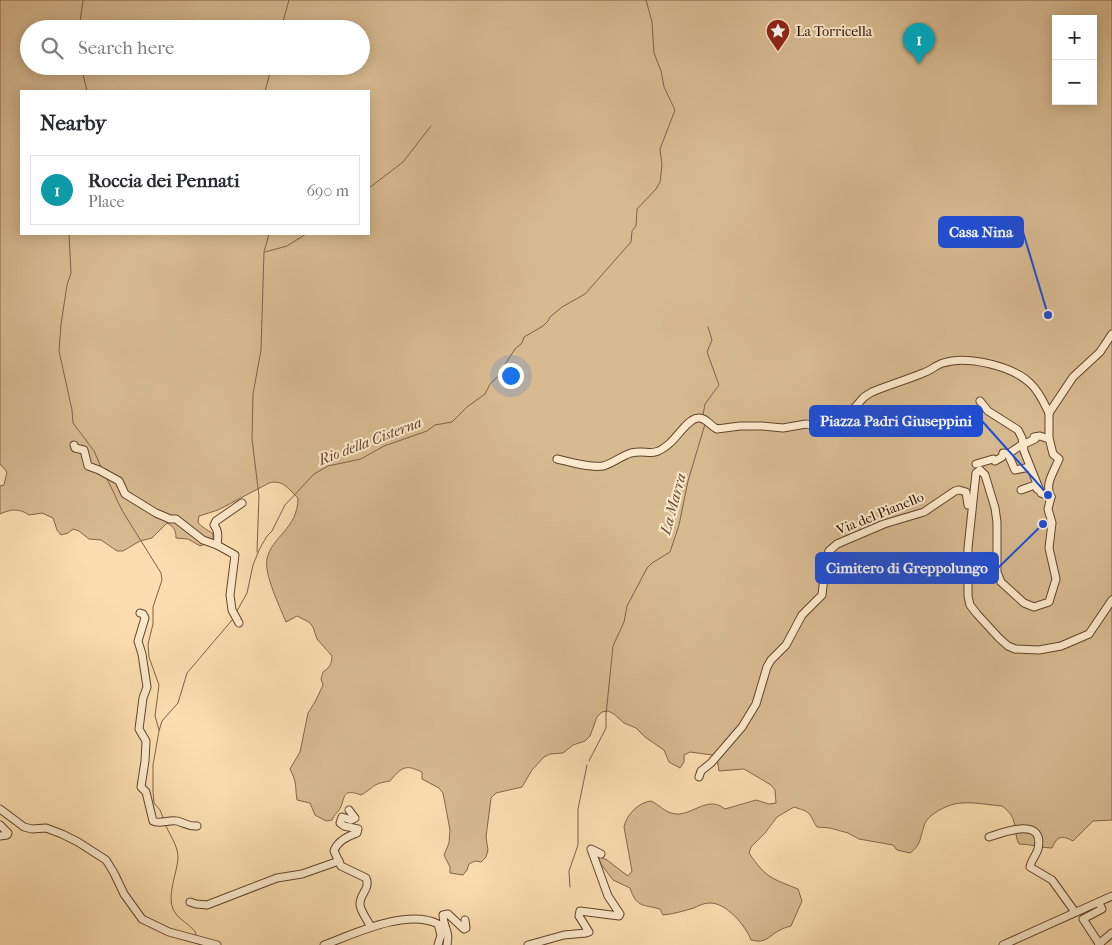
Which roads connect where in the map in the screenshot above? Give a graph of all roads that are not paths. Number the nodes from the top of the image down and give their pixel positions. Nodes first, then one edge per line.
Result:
1 (1112, 334) edge
2 (980, 401) dead end
3 (1049, 413) junction
4 (1049, 439) junction
5 (1023, 444) junction
6 (74, 445) dead end
7 (1008, 454) junction
8 (557, 460) dead end
9 (976, 464) dead end
10 (1030, 467) junction
11 (1021, 490) dead end
12 (1040, 490) junction
13 (1051, 497) junction
14 (242, 503) dead end
15 (970, 522) junction
16 (217, 545) junction
17 (1112, 600) edge
18 (140, 613) dead end
19 (237, 618) dead end
20 (699, 777) dead end
21 (0, 809) edge
22 (349, 810) dead end
23 (0, 825) edge
24 (197, 826) dead end
25 (0, 836) edge
26 (989, 837) dead end
27 (601, 854) dead end
28 (339, 861) junction
29 (1112, 896) edge
30 (190, 902) dead end
31 (1099, 903) junction
32 (1075, 912) junction
33 (465, 920) dead end
34 (371, 927) junction
35 (1112, 933) edge
36 (204, 942) edge
37 (443, 944) edge
38 (217, 945) edge
39 (324, 945) edge
40 (528, 945) edge
41 (1003, 945) edge
42 (1100, 945) edge

1 - 3 street
2 - 5 street
3 - 4 street
3 - 8 street
4 - 5 street
4 - 13 street
5 - 7 street
5 - 10 street
6 - 16 street
7 - 9 street
7 - 10 street
10 - 12 street
11 - 12 street
12 - 13 street
13 - 15 street
14 - 16 street
15 - 17 street
15 - 20 street, Via del Pianello
16 - 19 street
18 - 24 street
21 - 36 street
22 - 28 street
23 - 25 street
26 - 32 street
27 - 40 street
28 - 30 street
28 - 34 street
29 - 31 street
31 - 32 street
31 - 42 street
32 - 41 street
33 - 37 street
34 - 37 street
34 - 39 street
35 - 42 street
36 - 38 street

